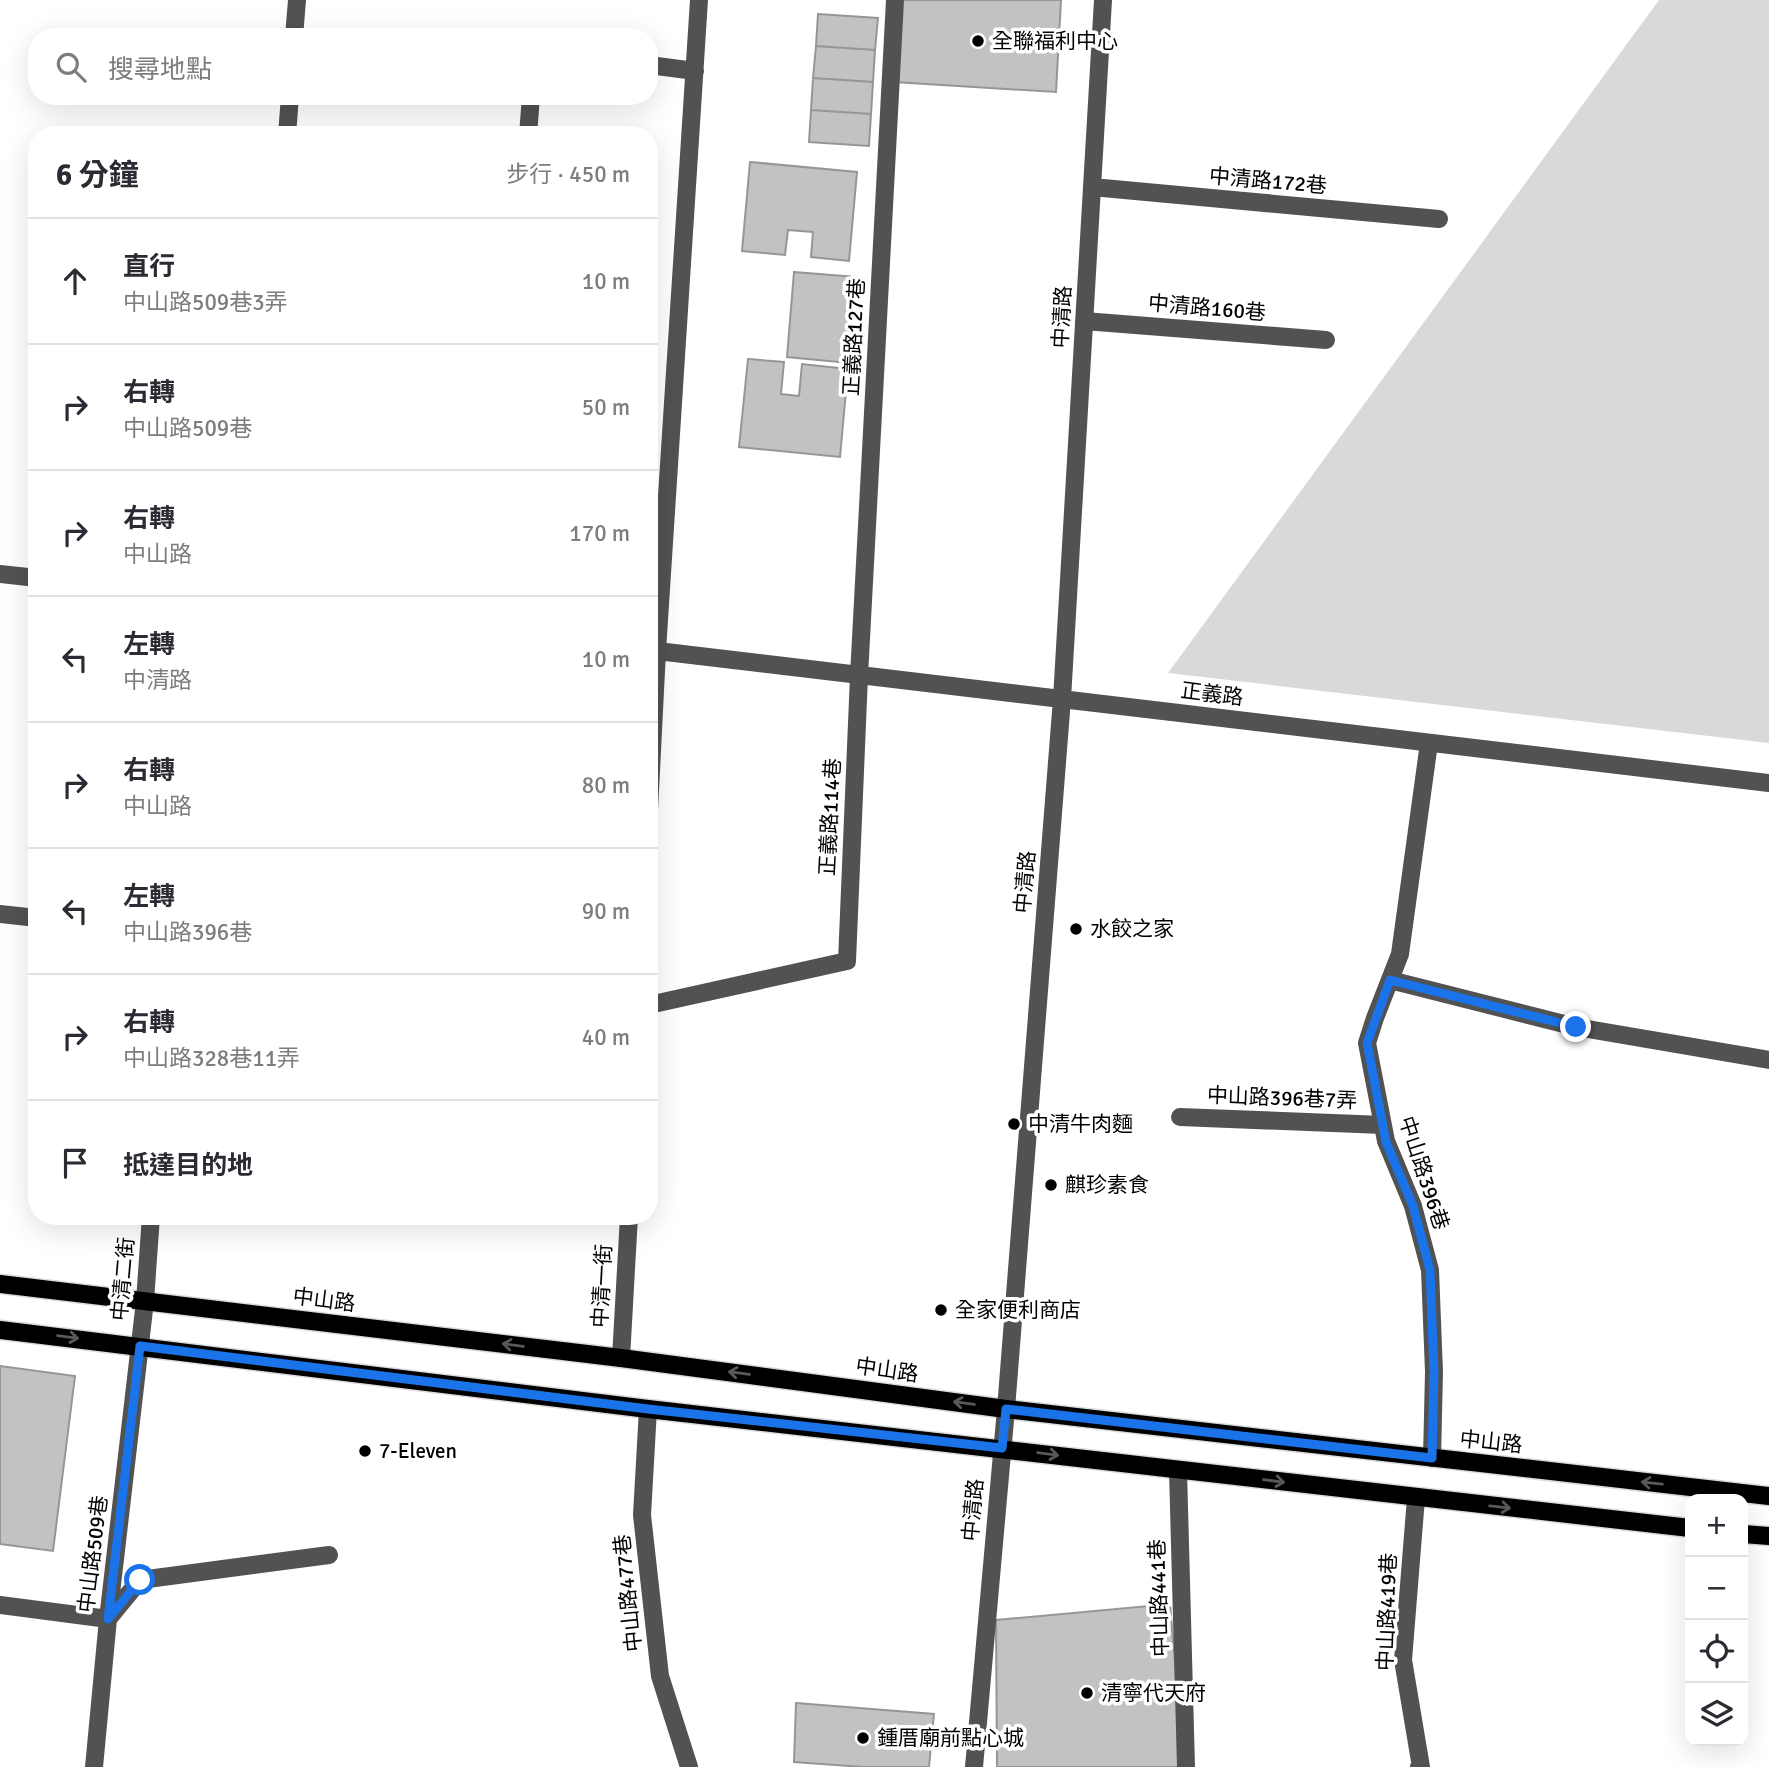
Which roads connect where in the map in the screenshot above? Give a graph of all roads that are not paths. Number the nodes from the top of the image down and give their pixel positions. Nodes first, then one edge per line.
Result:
1 (297, 0) edge
2 (699, 0) edge
3 (895, 0) edge
4 (1103, 0) edge
5 (295, 28) edge
6 (658, 66) edge
7 (695, 71) junction
8 (289, 105) edge
9 (530, 105) edge
10 (288, 126) edge
11 (529, 126) edge
12 (1092, 187) junction
13 (1439, 219) dead end
14 (1084, 321) junction
15 (1326, 340) dead end
16 (0, 574) edge
17 (28, 577) edge
18 (658, 582) edge
19 (658, 652) edge
20 (859, 676) junction
21 (1062, 699) junction
22 (1429, 743) junction
23 (1769, 783) edge
24 (0, 914) edge
25 (28, 917) edge
26 (1390, 980) junction
27 (658, 1003) edge
28 (1769, 1060) edge
29 (1180, 1117) dead end
30 (1383, 1125) junction
31 (150, 1225) edge
32 (628, 1225) edge
33 (0, 1283) edge
34 (145, 1301) junction
35 (0, 1330) edge
36 (140, 1346) junction
37 (621, 1358) junction
38 (648, 1409) junction
39 (1006, 1409) junction
40 (1002, 1448) junction
41 (1432, 1458) junction
42 (1178, 1470) junction
43 (1769, 1496) edge
44 (1416, 1498) junction
45 (1685, 1527) edge
46 (1748, 1534) edge
47 (1769, 1536) edge
48 (329, 1555) dead end
49 (0, 1605) edge
50 (108, 1619) junction
51 (94, 1767) edge
52 (688, 1767) edge
53 (974, 1767) edge
54 (1186, 1767) edge
55 (1419, 1767) edge

1 - 5 street
2 - 7 street
3 - 20 street, 正義路127巷
4 - 12 street, 中清路
6 - 7 street
7 - 18 street
8 - 10 street
9 - 11 street
12 - 13 street, 中清路172巷
12 - 14 street, 中清路
14 - 15 street, 中清路160巷
14 - 21 street, 中清路
16 - 17 street
19 - 20 street, 正義路
20 - 21 street, 正義路
20 - 27 street, 正義路114巷
21 - 22 street, 正義路
21 - 39 street, 中清路
22 - 23 street, 正義路
22 - 26 street, 中山路396巷
24 - 25 street
26 - 28 street
26 - 30 street, 中山路396巷
29 - 30 street, 中山路396巷7弄
30 - 41 street, 中山路396巷
31 - 34 street, 中清二街
32 - 37 street, 中清一街
33 - 34 main road, 中山路
34 - 36 street, 中清二街
37 -> 34 main road, 中山路
35 -> 36 main road
36 - 38 main road
36 - 50 street, 中山路509巷
39 -> 37 main road, 中山路
38 - 40 main road
38 - 52 street, 中山路477巷
39 - 40 street, 中清路
39 - 41 main road, 中山路
40 -> 42 main road
40 - 53 street, 中清路
43 -> 41 main road, 中山路
42 -> 44 main road
42 - 54 street, 中山路441巷
44 -> 45 main road
44 - 55 street, 中山路419巷
46 - 47 main road
48 - 50 street
49 - 50 street
50 - 51 street, 中山路509巷

